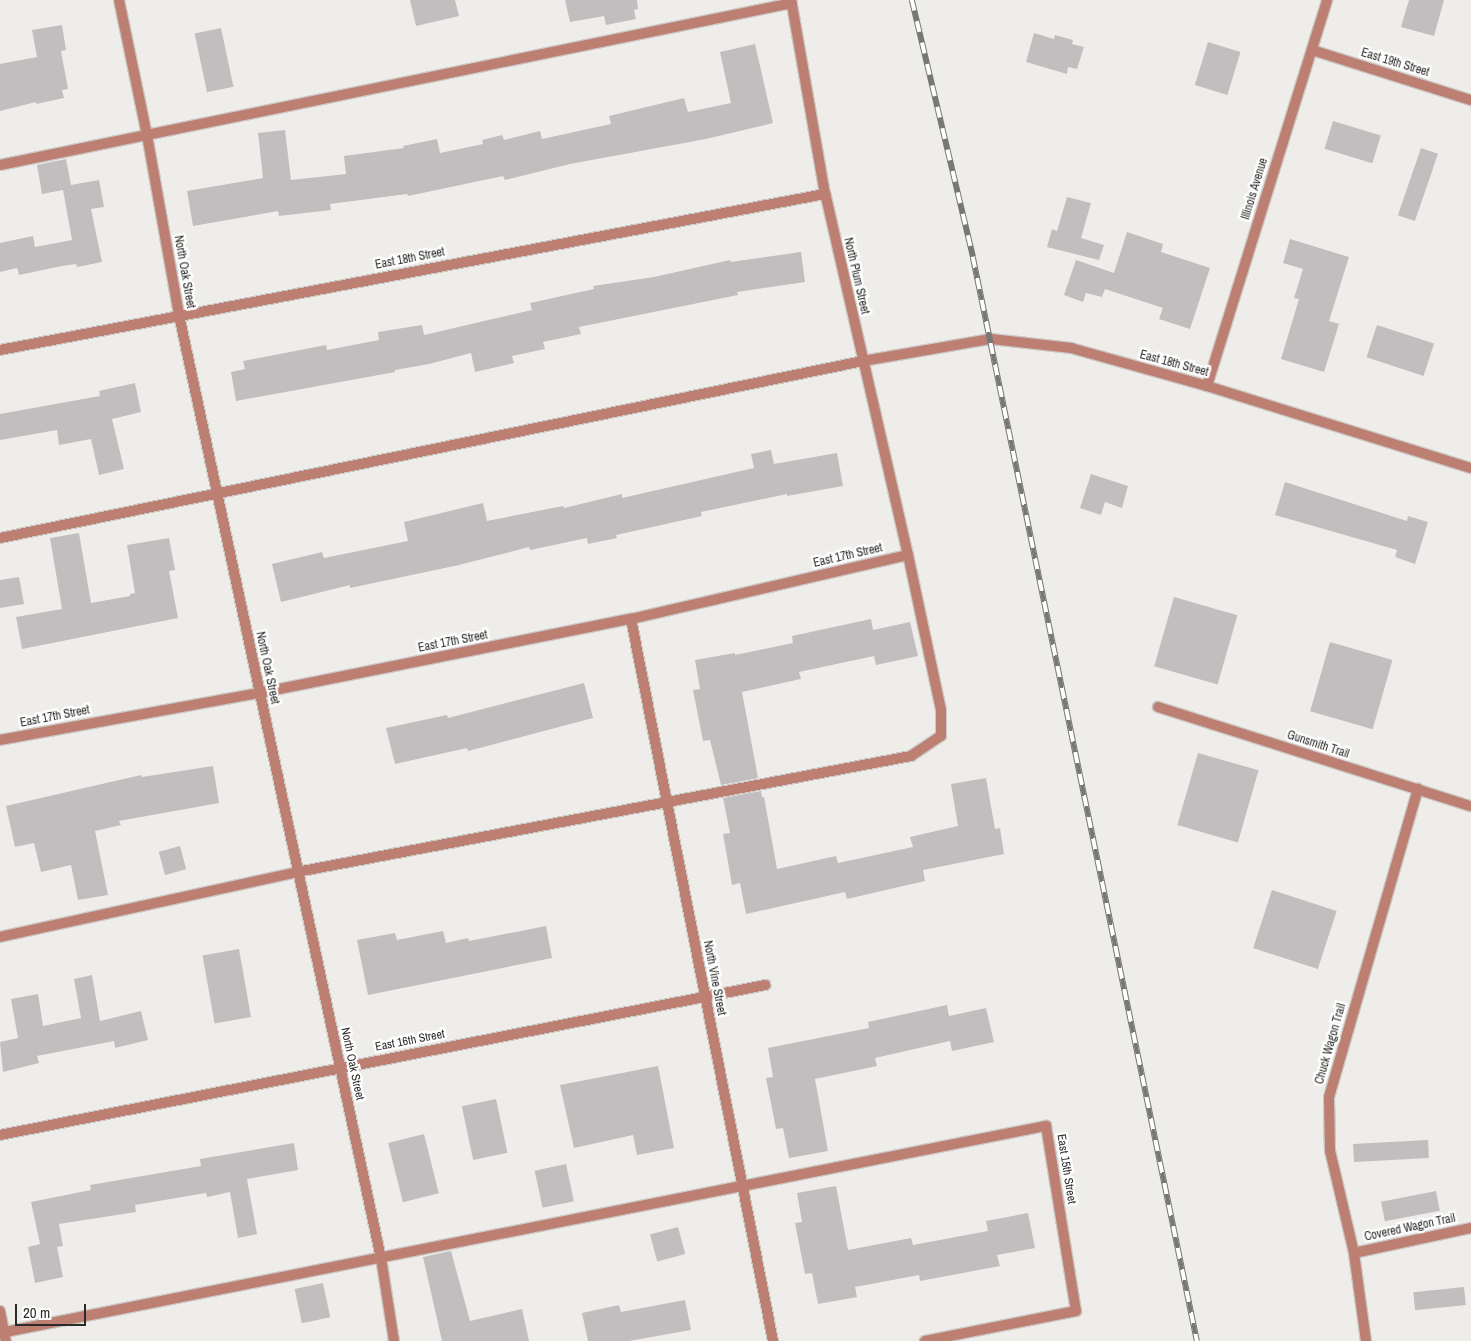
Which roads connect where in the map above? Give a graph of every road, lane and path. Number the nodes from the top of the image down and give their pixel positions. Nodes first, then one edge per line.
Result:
1 (119, 0) edge
2 (1327, 0) edge
3 (791, 2) edge
4 (1312, 50) junction
5 (1471, 100) edge
6 (147, 136) junction
7 (0, 165) edge
8 (824, 194) junction
9 (179, 315) junction
10 (0, 350) edge
11 (863, 361) junction
12 (1207, 386) junction
13 (1471, 468) edge
14 (218, 494) junction
15 (0, 538) edge
16 (908, 554) junction
17 (631, 619) junction
18 (259, 693) junction
19 (1158, 707) dead end
20 (0, 740) edge
21 (1418, 789) junction
22 (667, 803) junction
23 (1471, 806) edge
24 (297, 872) junction
25 (0, 937) edge
26 (766, 985) dead end
27 (705, 997) junction
28 (341, 1067) junction
29 (0, 1135) edge
30 (742, 1186) junction
31 (1471, 1228) edge
32 (1354, 1253) junction
33 (381, 1258) junction
34 (0, 1311) edge
35 (3, 1335) edge
36 (394, 1341) edge
37 (772, 1341) edge
38 (925, 1341) edge
39 (1366, 1341) edge

1 - 6 street, North Oak Street
2 - 4 street, Illinois Avenue
3 - 6 street
3 - 8 street, North Plum Street
4 - 5 street, East 19th Street
4 - 12 street, Illinois Avenue
6 - 7 street
6 - 9 street, North Oak Street
8 - 9 street, East 18th Street
8 - 11 street, North Plum Street
9 - 10 street, East 18th Street
9 - 14 street, North Oak Street
11 - 12 street, East 18th Street
11 - 14 street, East 18th Street
11 - 16 street, North Plum Street
12 - 13 street, East 18th Street
14 - 15 street, East 18th Street
14 - 18 street, North Oak Street
16 - 17 street, East 17th Street
16 - 22 street, North Plum Street
17 - 18 street, East 17th Street
17 - 22 street, North Vine Street
18 - 20 street, East 17th Street
18 - 24 street, North Oak Street
19 - 21 street, Gunsmith Trail
21 - 23 street, Gunsmith Trail
21 - 32 street, Chuck Wagon Trail
22 - 24 street
22 - 27 street, North Vine Street
24 - 25 street
24 - 28 street, North Oak Street
26 - 27 street, East 16th Street
27 - 28 street, East 16th Street
27 - 30 street, North Vine Street
28 - 29 street, East 16th Street
28 - 33 street, North Oak Street
30 - 33 street
30 - 37 street, North Vine Street
30 - 38 street, East 15th Street
31 - 32 street, Covered Wagon Trail
32 - 39 street, Chuck Wagon Trail
33 - 35 street
33 - 36 street, North Oak Street
34 - 35 street

